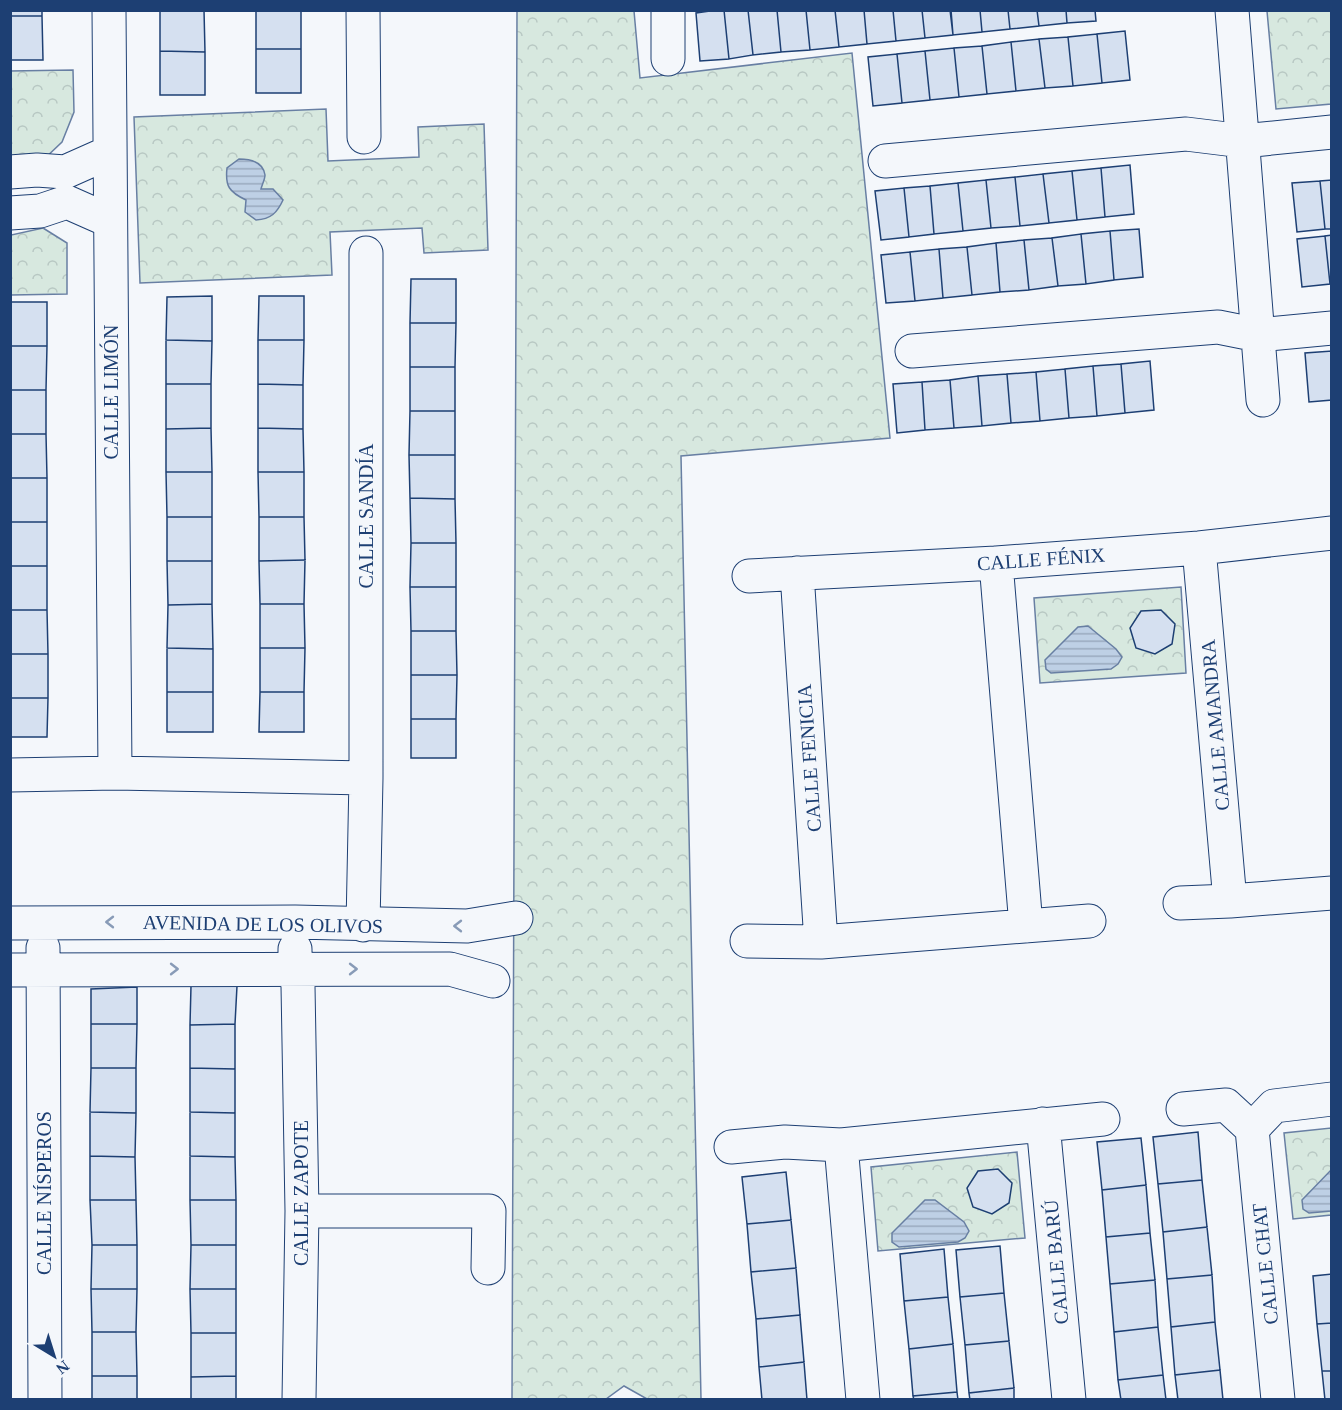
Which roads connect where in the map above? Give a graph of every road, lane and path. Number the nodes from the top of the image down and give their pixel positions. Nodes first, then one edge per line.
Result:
1 (109, 10) edge
2 (363, 10) edge
3 (668, 10) edge
4 (1232, 10) edge
5 (668, 59) dead end
6 (1332, 132) edge
7 (364, 137) dead end
8 (1243, 141) junction
9 (110, 152) junction
10 (885, 161) dead end
11 (10, 172) edge
12 (66, 187) junction
13 (10, 213) edge
14 (110, 221) junction
15 (366, 253) dead end
16 (1332, 328) edge
17 (1258, 335) junction
18 (912, 351) dead end
19 (1263, 400) dead end
20 (1332, 533) edge
21 (1199, 548) junction
22 (996, 562) junction
23 (797, 573) junction
24 (749, 576) dead end
25 (114, 773) junction
26 (10, 775) edge
27 (366, 778) junction
28 (1332, 893) edge
29 (1230, 901) junction
30 (1180, 903) dead end
31 (364, 913) junction
32 (516, 918) dead end
33 (1089, 921) dead end
34 (43, 922) junction
35 (295, 922) junction
36 (10, 923) edge
37 (1026, 926) junction
38 (747, 941) dead end
39 (821, 942) junction
40 (10, 970) edge
41 (296, 977) junction
42 (43, 978) junction
43 (493, 981) dead end
44 (1332, 1099) edge
45 (1183, 1109) dead end
46 (1102, 1119) dead end
47 (1043, 1124) junction
48 (1252, 1129) junction
49 (841, 1145) junction
50 (731, 1147) dead end
51 (303, 1211) junction
52 (488, 1268) dead end
53 (45, 1400) edge
54 (299, 1400) edge
55 (863, 1400) edge
56 (1068, 1400) edge
57 (1278, 1400) edge

1 - 9 street, CALLE LIMÓN
2 - 7 street
3 - 5 street
4 - 8 street
6 - 8 street
8 - 10 street
8 - 17 street
9 - 12 street
9 - 14 street, CALLE LIMÓN
11 - 12 street
12 - 13 street
12 - 14 street
14 - 25 street, CALLE LIMÓN
15 - 27 street, CALLE SANDÍA
16 - 17 street
17 - 18 street
17 - 19 street
20 - 21 street, CALLE FÉNIX
21 - 22 street, CALLE FÉNIX
21 - 29 street, CALLE AMANDRA
22 - 23 street, CALLE FÉNIX
22 - 37 street
23 - 24 street, CALLE FÉNIX
23 - 39 street, CALLE FENICIA
25 - 26 street
25 - 27 street
27 - 31 street, CALLE SANDÍA
28 - 29 street
29 - 30 street
32 -> 31 street, AVENIDA DE LOS OLIVOS
31 - 35 street, AVENIDA DE LOS OLIVOS
33 - 37 street
35 -> 34 street, AVENIDA DE LOS OLIVOS
34 - 36 street, AVENIDA DE LOS OLIVOS
34 - 42 street, CALLE NÍSPEROS
35 - 41 street, CALLE ZAPOTE
37 - 39 street
38 - 39 street
40 - 42 street
42 -> 41 street
41 -> 43 street
41 - 51 street, CALLE ZAPOTE
42 - 53 street, CALLE NÍSPEROS
44 - 48 street
45 - 48 street
46 - 47 street
47 - 49 street
47 - 56 street, CALLE BARÚ
48 - 57 street, CALLE CHAT
49 - 50 street
49 - 55 street
51 - 52 street
51 - 54 street, CALLE ZAPOTE

